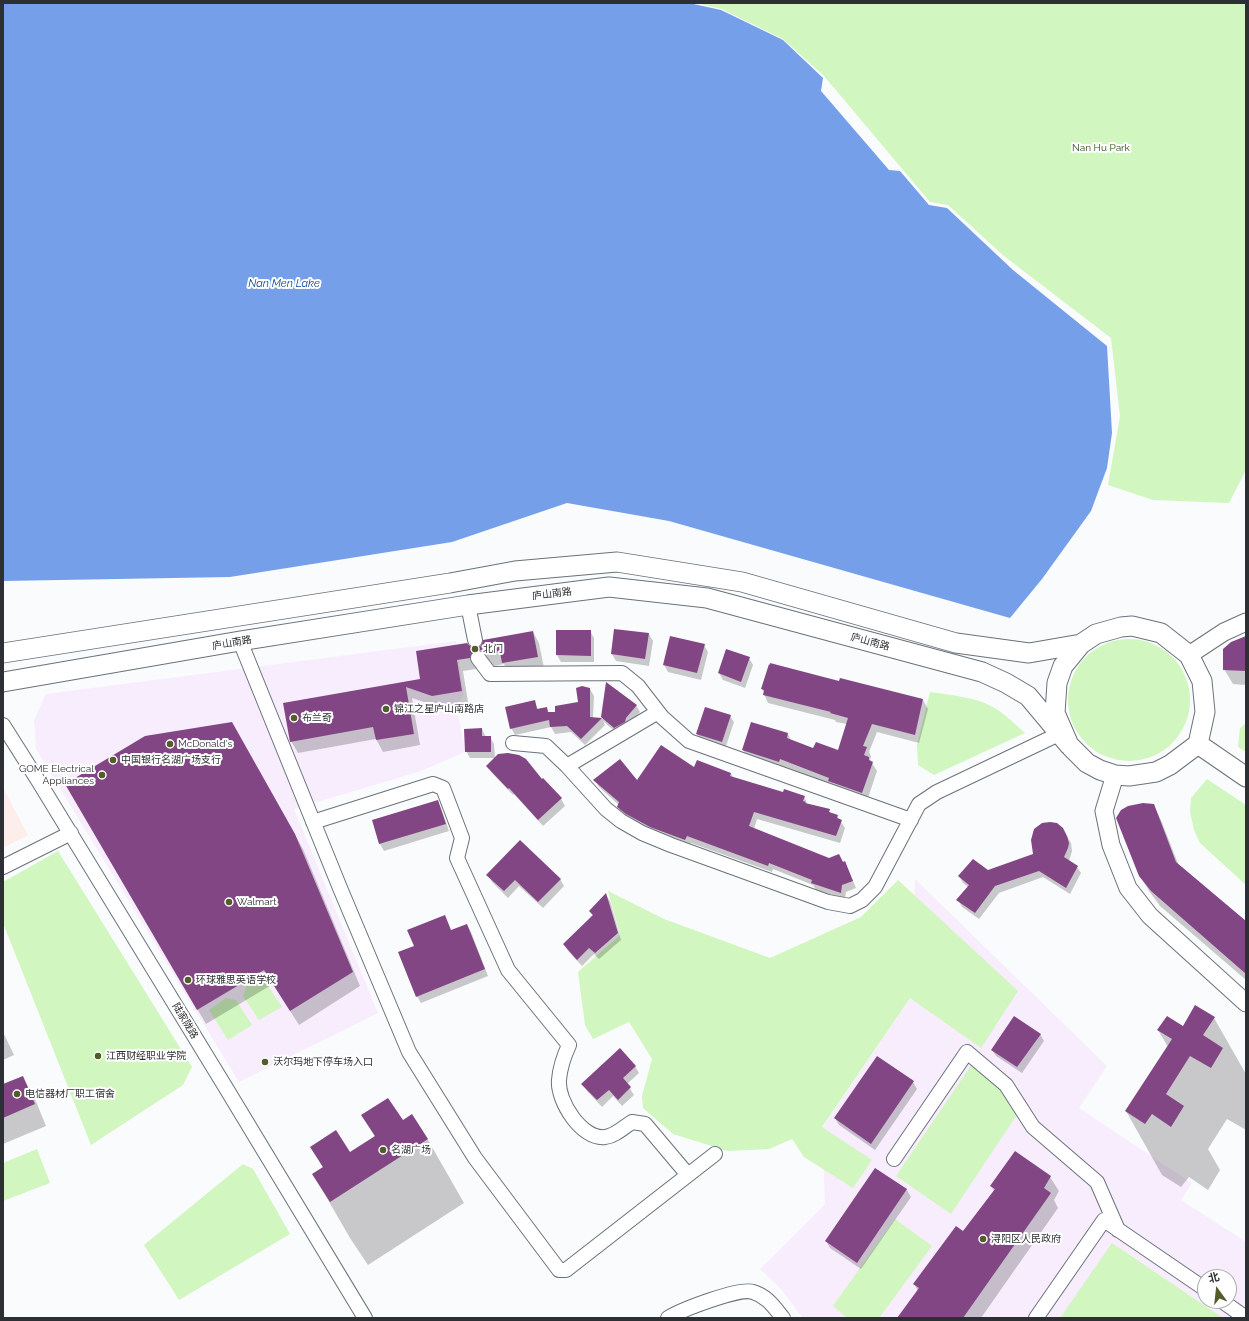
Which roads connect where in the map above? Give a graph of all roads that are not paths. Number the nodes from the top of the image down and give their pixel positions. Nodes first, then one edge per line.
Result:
1 (468, 605) junction
2 (1246, 622) edge
3 (475, 640) dead end
4 (240, 642) junction
5 (1081, 644) junction
6 (3, 653) edge
7 (1189, 655) junction
8 (478, 658) dead end
9 (3, 682) edge
10 (658, 712) junction
11 (3, 725) edge
12 (1064, 740) junction
13 (513, 743) dead end
14 (1198, 744) junction
15 (567, 766) junction
16 (1115, 775) junction
17 (1246, 777) edge
18 (911, 820) junction
19 (313, 822) junction
20 (70, 833) junction
21 (3, 867) edge
22 (1246, 1003) edge
23 (715, 1154) dead end
24 (894, 1159) dead end
25 (688, 1175) junction
26 (1118, 1230) junction
27 (1197, 1284) edge
28 (1233, 1309) edge
29 (365, 1318) edge
30 (668, 1318) edge
31 (783, 1318) edge
32 (1036, 1318) edge
33 (1246, 1318) edge

1 - 3 street
1 - 4 main road, 庐山南路
1 - 12 main road, 庐山南路
2 - 7 street
4 - 9 main road, 庐山南路
4 - 19 street
5 - 6 main road
5 - 7 main road
5 - 12 main road
7 - 14 main road
8 - 10 street
10 - 15 street
10 - 18 street
11 - 20 street, 陆家陇路
12 - 16 main road, 庐山南路
12 - 18 street
13 - 15 street
14 - 16 main road
14 - 17 main road
15 - 18 street
16 - 22 street
19 - 25 street
19 - 25 street
20 - 21 street
20 - 29 street, 陆家陇路
23 - 25 street
24 - 26 street
26 - 27 street
26 - 32 street
28 - 33 street
30 - 31 street

